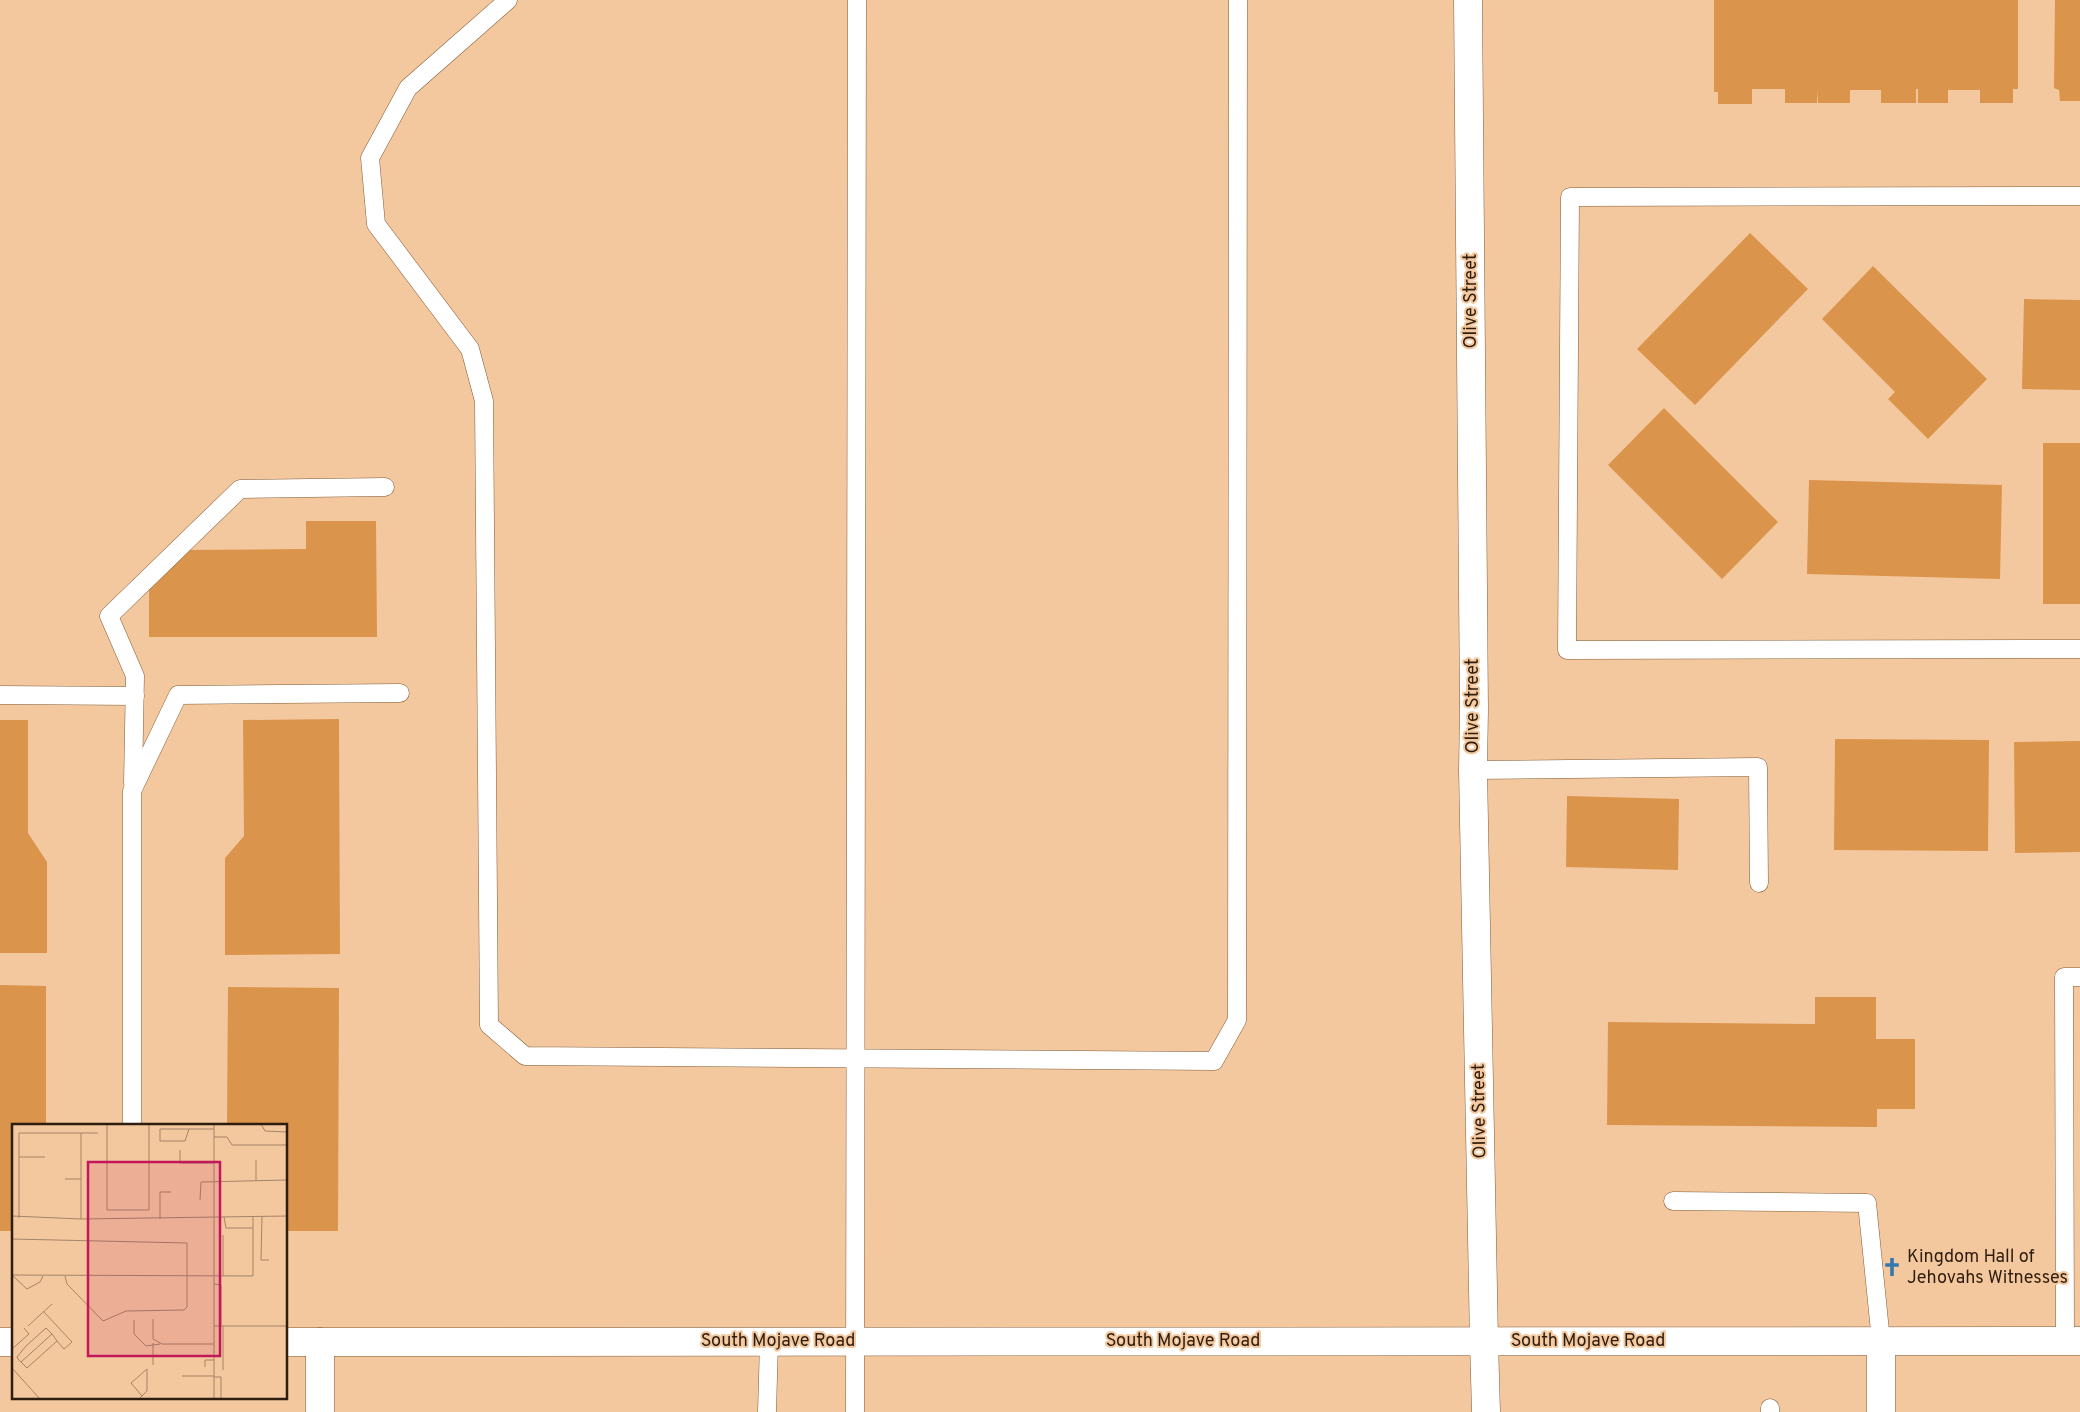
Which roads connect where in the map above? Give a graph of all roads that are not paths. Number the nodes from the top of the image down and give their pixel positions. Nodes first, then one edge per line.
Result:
1 (508, 0) edge
2 (858, 0) edge
3 (1238, 0) edge
4 (1468, 0) edge
5 (2080, 196) edge
6 (385, 487) dead end
7 (2080, 648) edge
8 (400, 693) dead end
9 (0, 695) edge
10 (135, 696) junction
11 (1472, 770) junction
12 (132, 791) junction
13 (1759, 884) dead end
14 (2080, 977) edge
15 (855, 1058) junction
16 (132, 1124) edge
17 (1673, 1200) dead end
18 (855, 1341) junction
19 (1484, 1341) junction
20 (1881, 1341) junction
21 (2072, 1341) edge
22 (288, 1342) edge
23 (320, 1342) junction
24 (769, 1342) junction
25 (320, 1412) edge
26 (767, 1412) edge
27 (855, 1412) edge
28 (1486, 1412) edge
29 (1881, 1412) edge

1 - 15 lane
2 - 15 lane
3 - 15 lane
4 - 11 street, Olive Street
5 - 7 lane
6 - 10 lane
8 - 12 lane
9 - 10 lane
10 - 12 lane
11 - 13 lane
11 - 19 street, Olive Street
12 - 16 lane
14 - 21 lane
15 - 18 lane
17 - 20 lane
18 - 19 street, South Mojave Road
18 - 24 street, South Mojave Road
18 - 27 lane
19 - 20 street, South Mojave Road
19 - 28 street, Olive Street
20 - 21 street, South Mojave Road
20 - 29 street
22 - 23 street, South Mojave Road
23 - 24 street, South Mojave Road
23 - 25 street
24 - 26 lane

